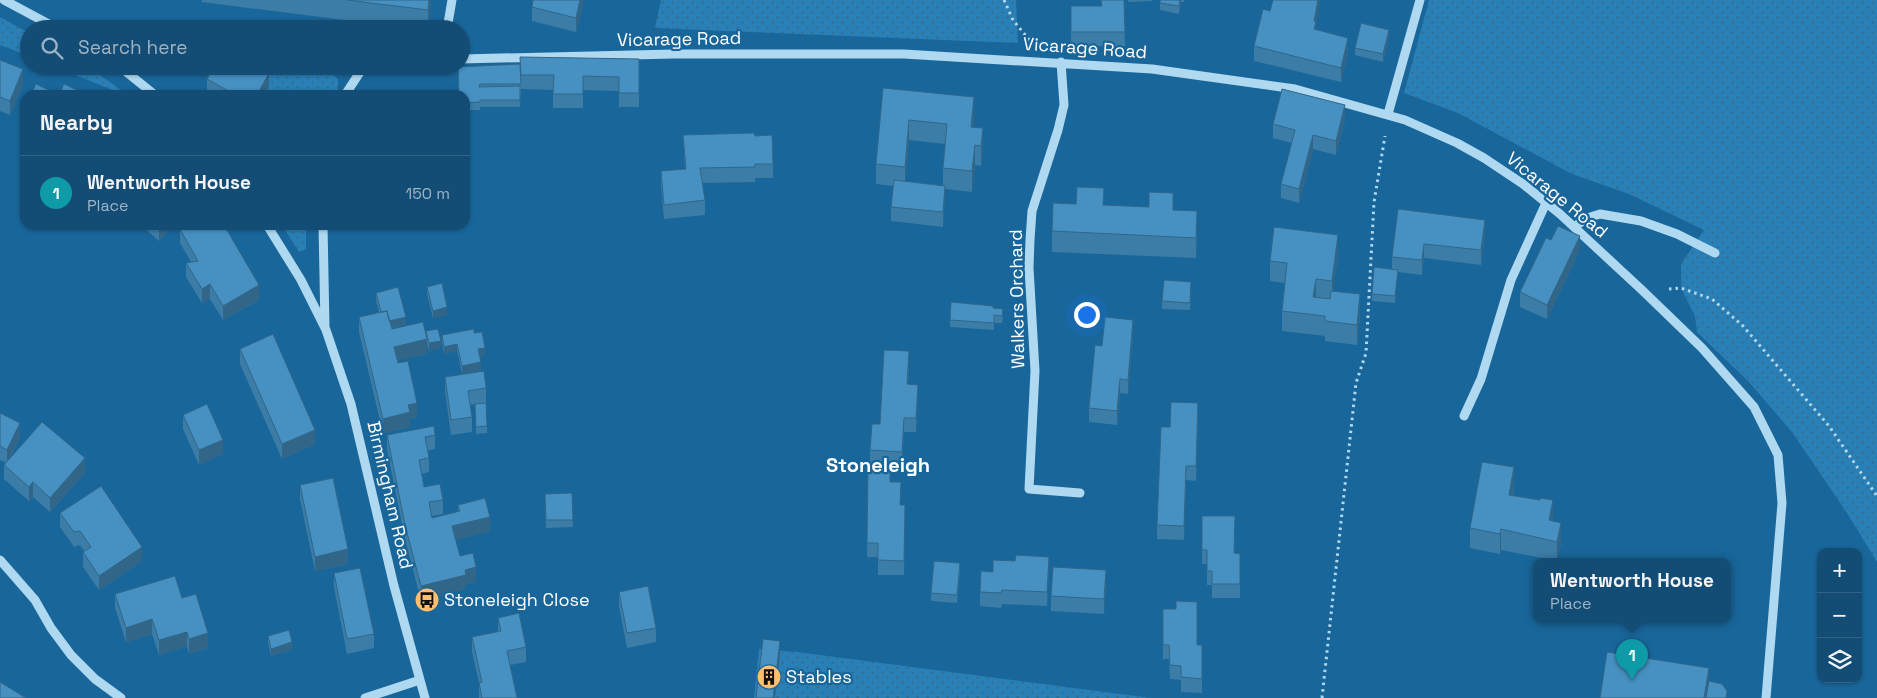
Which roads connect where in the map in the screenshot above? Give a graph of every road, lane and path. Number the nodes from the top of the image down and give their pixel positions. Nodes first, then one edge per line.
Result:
1 (4, 0) edge
2 (452, 0) edge
3 (1004, 0) edge
4 (1420, 0) edge
5 (41, 20) edge
6 (449, 20) edge
7 (470, 59) edge
8 (1036, 61) junction
9 (1061, 62) junction
10 (130, 75) edge
11 (358, 75) edge
12 (149, 90) edge
13 (348, 90) edge
14 (1388, 114) junction
15 (1546, 203) junction
16 (1574, 227) junction
17 (270, 230) edge
18 (323, 230) edge
19 (1715, 253) dead end
20 (1643, 290) junction
21 (326, 330) junction
22 (1464, 416) dead end
23 (1080, 493) dead end
24 (1877, 496) edge
25 (0, 560) edge
26 (420, 680) junction
27 (120, 698) edge
28 (365, 698) edge
29 (425, 698) edge
30 (1322, 698) edge
31 (1766, 698) edge

1 - 5 street
2 - 6 street
3 - 8 path
4 - 14 street
7 - 8 street, Vicarage Road
8 - 9 street, Vicarage Road
9 - 14 street, Vicarage Road
9 - 23 street, Walkers Orchard
10 - 12 street
11 - 13 street
14 - 15 street, Vicarage Road
14 - 30 path
15 - 16 street, Vicarage Road
15 - 22 street
16 - 19 street
16 - 20 street, Vicarage Road
17 - 21 street
18 - 21 street
20 - 24 path
20 - 31 street, Vicarage Road
21 - 26 street, Birmingham Road
25 - 27 street
26 - 28 street
26 - 29 street, Birmingham Road

